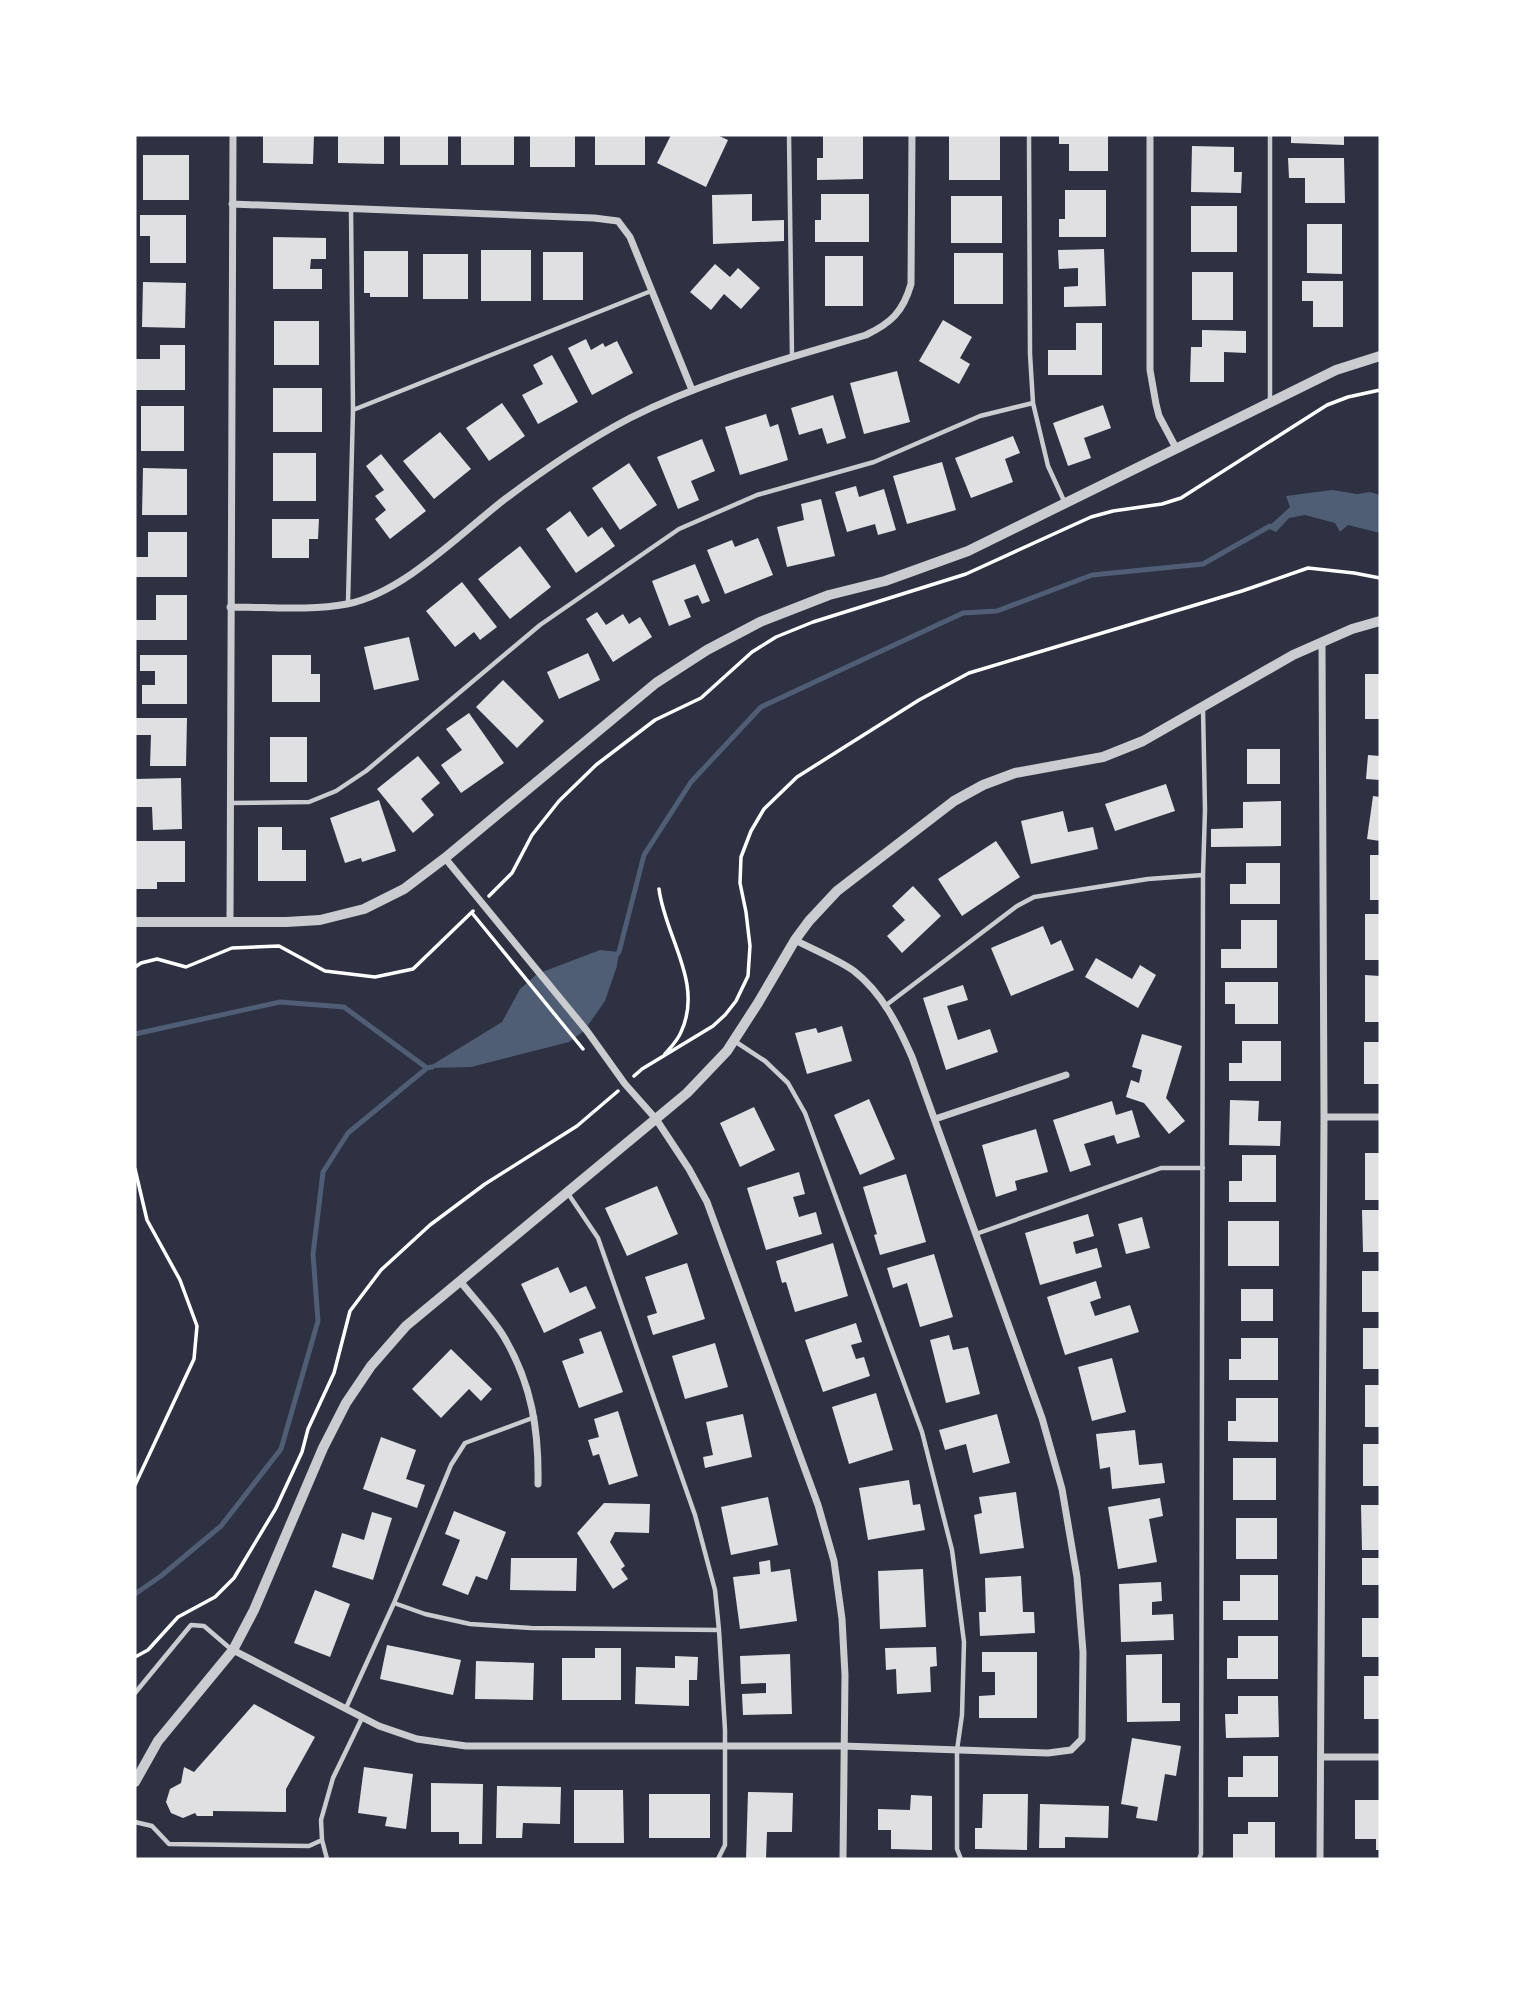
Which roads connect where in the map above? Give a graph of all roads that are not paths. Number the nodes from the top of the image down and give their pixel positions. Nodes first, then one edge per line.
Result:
1 (233, 135) edge
2 (789, 135) edge
3 (912, 135) edge
4 (1029, 135) edge
5 (1150, 135) edge
6 (1270, 135) edge
7 (232, 204) junction
8 (351, 209) junction
9 (652, 290) junction
10 (1380, 356) edge
11 (792, 357) junction
12 (692, 390) junction
13 (1270, 401) junction
14 (1033, 403) junction
15 (353, 410) junction
16 (1176, 448) junction
17 (1066, 503) junction
18 (348, 604) junction
19 (230, 607) junction
20 (1380, 621) edge
21 (1322, 642) junction
22 (1203, 707) junction
23 (230, 803) junction
24 (445, 858) junction
25 (1203, 875) junction
26 (230, 921) junction
27 (135, 922) edge
28 (795, 940) junction
29 (885, 1006) junction
30 (734, 1040) junction
31 (1066, 1075) dead end
32 (1324, 1117) junction
33 (1380, 1117) edge
34 (656, 1119) junction
35 (934, 1119) junction
36 (1203, 1168) junction
37 (566, 1191) junction
38 (976, 1234) junction
39 (460, 1281) junction
40 (535, 1417) junction
41 (538, 1484) dead end
42 (394, 1603) junction
43 (719, 1629) junction
44 (233, 1650) junction
45 (135, 1693) edge
46 (346, 1709) junction
47 (363, 1717) junction
48 (725, 1746) junction
49 (843, 1746) junction
50 (957, 1750) junction
51 (1322, 1757) junction
52 (1380, 1757) edge
53 (136, 1776) edge
54 (135, 1822) edge
55 (322, 1840) junction
56 (327, 1859) edge
57 (718, 1859) edge
58 (843, 1859) edge
59 (961, 1859) edge
60 (1199, 1859) edge
61 (1320, 1859) edge

1 - 7 street
2 - 11 lane
3 - 11 street
4 - 14 lane
5 - 16 street
6 - 13 lane
7 - 8 street
7 - 19 street
8 - 9 street
8 - 15 lane
9 - 12 street
9 - 15 lane
10 - 13 street
11 - 12 street
12 - 18 street
13 - 16 street
14 - 17 lane
14 - 23 lane
15 - 18 lane
16 - 17 street
17 - 24 street
18 - 19 street
19 - 23 street
20 - 21 street
21 - 22 street
21 - 32 street
22 - 25 lane
22 - 28 street
23 - 26 street
24 - 26 street
24 - 34 street
25 - 29 lane
25 - 36 lane
26 - 27 street
28 - 29 street
28 - 30 street
29 - 35 street
30 - 34 street
30 - 50 lane
31 - 35 street
32 - 33 street
32 - 51 street
34 - 37 street
34 - 49 street
35 - 38 street
36 - 38 lane
36 - 60 lane
37 - 39 street
37 - 43 lane
38 - 50 street
39 - 40 street
39 - 44 street
40 - 41 street
40 - 42 lane
42 - 43 lane
42 - 46 lane
43 - 48 lane
44 - 45 lane
44 - 46 street
44 - 53 street
46 - 47 street
47 - 48 street
47 - 55 lane
48 - 49 street
48 - 57 lane
49 - 50 street
49 - 58 street
50 - 59 lane
51 - 52 street
51 - 61 street
54 - 55 lane
55 - 56 lane

